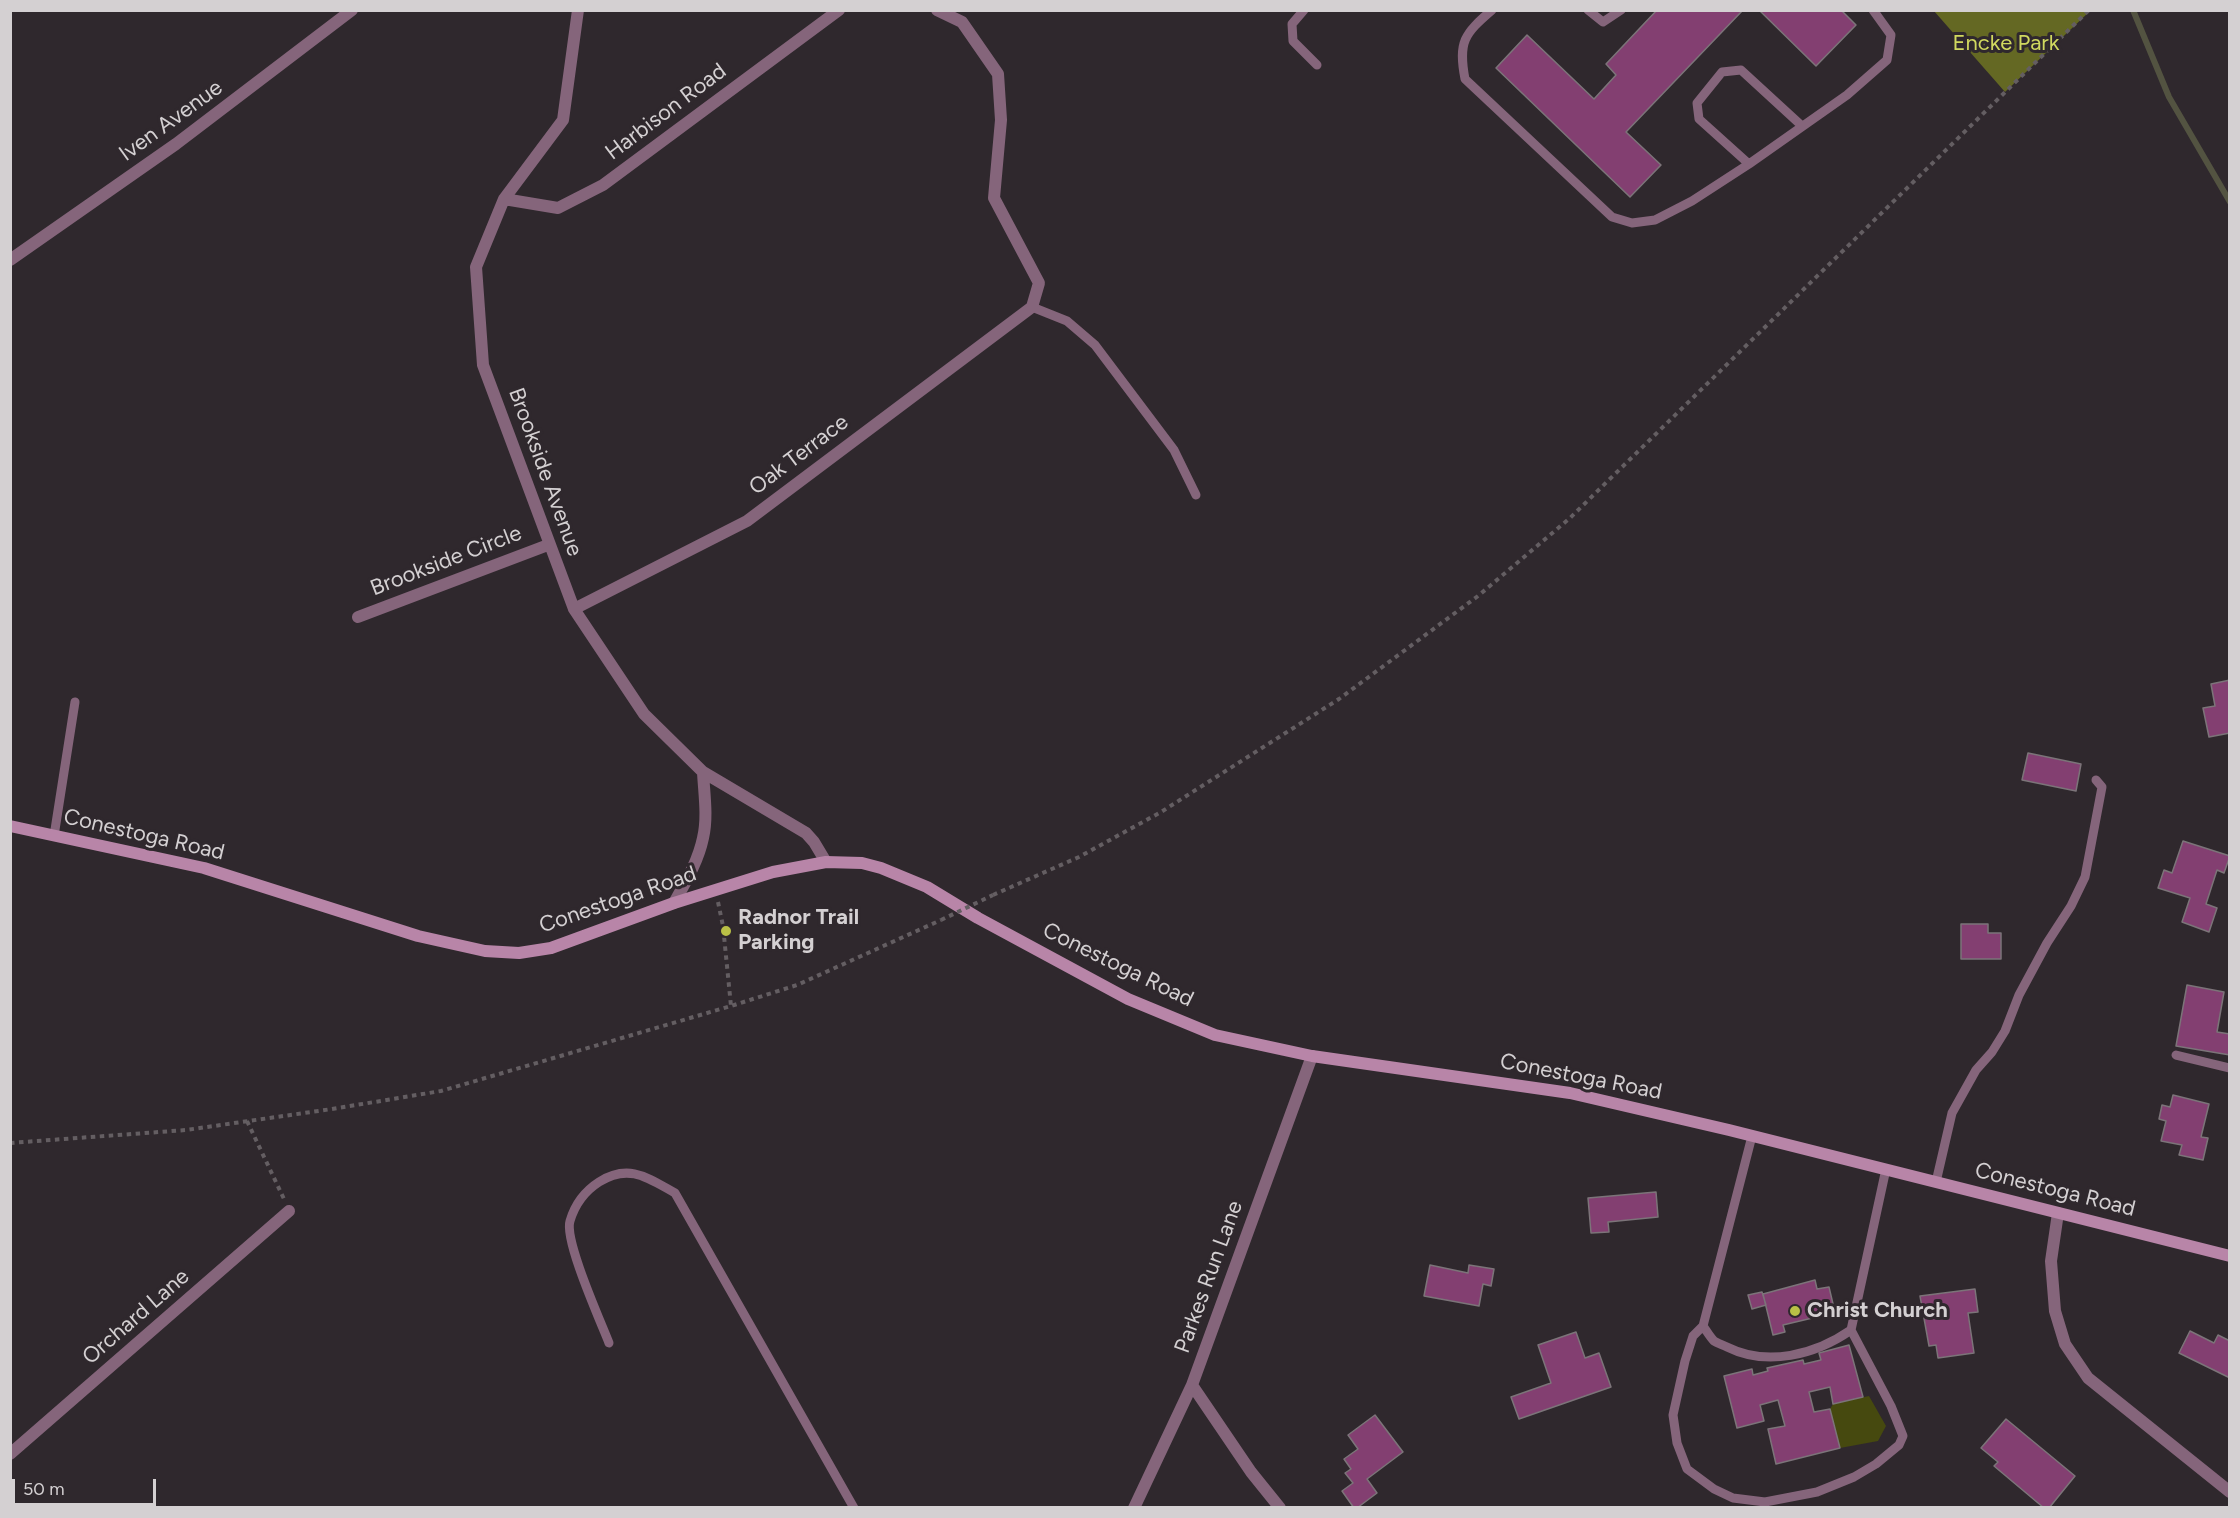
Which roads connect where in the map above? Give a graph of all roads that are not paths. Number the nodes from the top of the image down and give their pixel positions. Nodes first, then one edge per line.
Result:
1 (352, 10) edge
2 (578, 10) edge
3 (839, 10) edge
4 (937, 10) edge
5 (1304, 10) edge
6 (1492, 10) edge
7 (1588, 10) edge
8 (1621, 10) edge
9 (1873, 10) edge
10 (1317, 65) dead end
11 (1802, 126) junction
12 (1749, 164) junction
13 (504, 198) junction
14 (10, 261) edge
15 (1032, 307) junction
16 (1196, 495) dead end
17 (549, 544) junction
18 (574, 609) junction
19 (358, 618) dead end
20 (75, 702) dead end
21 (703, 772) junction
22 (2096, 780) dead end
23 (10, 826) edge
24 (54, 836) junction
25 (826, 862) junction
26 (674, 903) junction
27 (2176, 1055) dead end
28 (1312, 1056) junction
29 (2229, 1068) edge
30 (1752, 1136) junction
31 (1886, 1169) junction
32 (1936, 1182) junction
33 (289, 1211) road end
34 (2058, 1213) junction
35 (2229, 1256) edge
36 (1703, 1326) junction
37 (1851, 1330) junction
38 (609, 1343) dead end
39 (1192, 1384) junction
40 (10, 1454) edge
41 (2229, 1492) edge
42 (854, 1508) edge
43 (1134, 1508) edge
44 (1280, 1508) edge

1 - 14 street, Iven Avenue
2 - 13 street, Brookside Avenue
3 - 13 street, Harbison Road
4 - 15 street
5 - 10 lane
6 - 12 lane
7 - 8 lane
9 - 11 lane
11 - 12 lane
11 - 12 lane
13 - 17 street, Brookside Avenue
15 - 16 lane
15 - 18 street, Oak Terrace
17 - 18 street, Brookside Avenue
17 - 19 street, Brookside Circle
18 - 21 street, Brookside Avenue
20 - 24 lane
21 - 25 street, Brookside Avenue
21 - 26 street
22 - 32 lane
23 - 24 main road, Conestoga Road
24 - 26 main road, Conestoga Road
25 - 26 main road, Conestoga Road
25 - 28 main road, Conestoga Road
27 - 29 lane
28 - 30 main road, Conestoga Road
28 - 39 street, Parkes Run Lane
30 - 31 main road, Conestoga Road
30 - 36 lane
31 - 32 main road, Conestoga Road
31 - 37 lane
32 - 34 main road, Conestoga Road
33 - 40 street, Orchard Lane
34 - 35 main road, Conestoga Road
34 - 41 street
36 - 37 lane
36 - 37 lane
38 - 42 lane
39 - 43 street, Parkes Run Lane
39 - 44 street

